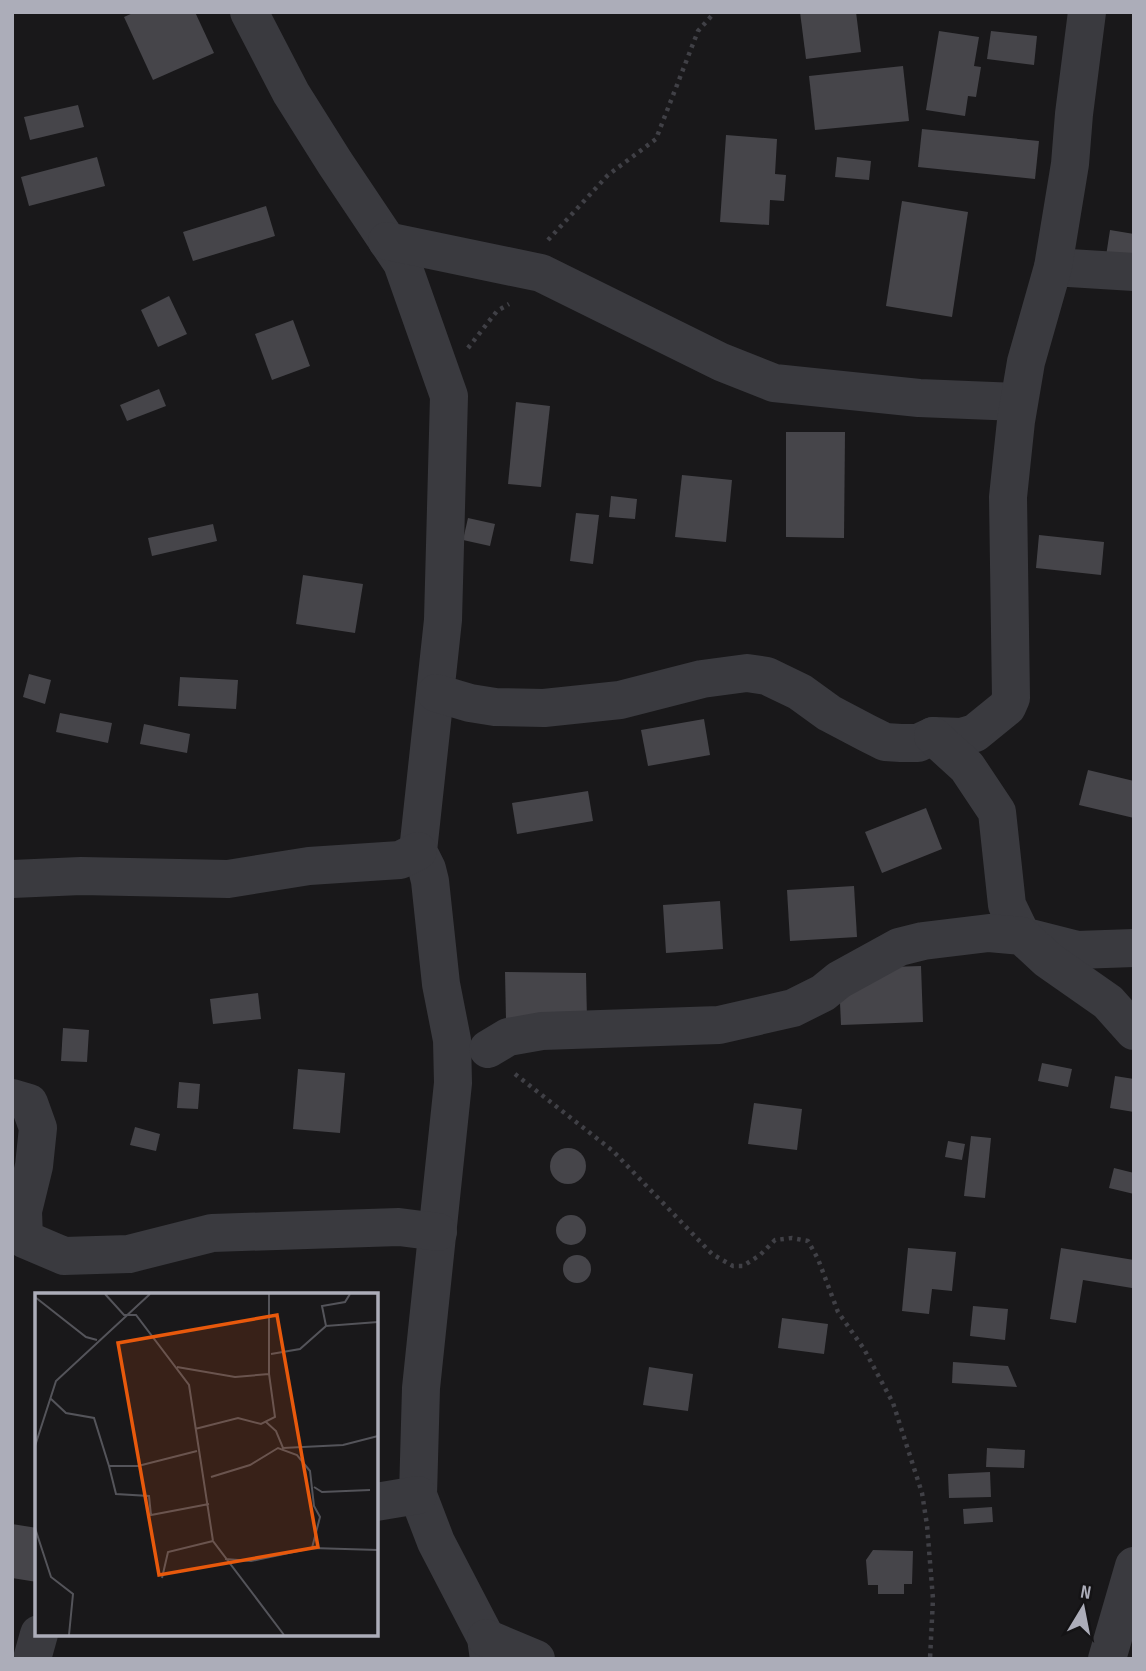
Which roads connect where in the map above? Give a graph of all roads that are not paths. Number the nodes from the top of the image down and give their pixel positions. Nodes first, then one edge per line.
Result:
1 (249, 12) edge
2 (1087, 12) edge
3 (387, 241) junction
4 (1053, 267) junction
5 (1134, 272) edge
6 (1018, 402) junction
7 (436, 693) junction
8 (933, 736) junction
9 (418, 850) junction
10 (12, 879) edge
11 (1022, 936) junction
12 (1134, 948) edge
13 (1134, 1031) edge
14 (488, 1049) road end
15 (12, 1098) edge
16 (438, 1232) junction
17 (418, 1495) junction
18 (378, 1502) edge
19 (1134, 1566) edge
20 (38, 1636) edge
21 (487, 1649) edge
22 (32, 1659) edge
23 (536, 1659) edge
24 (1107, 1659) edge

1 - 3 street
2 - 4 street
3 - 6 street
3 - 7 street
4 - 5 street
4 - 6 street
6 - 8 street
7 - 8 street
7 - 9 street
8 - 11 street
9 - 10 street
9 - 16 street
11 - 12 street
11 - 13 street
11 - 14 street
15 - 16 street
16 - 17 street
17 - 18 street
17 - 21 street
19 - 24 street
20 - 22 street
21 - 23 street

